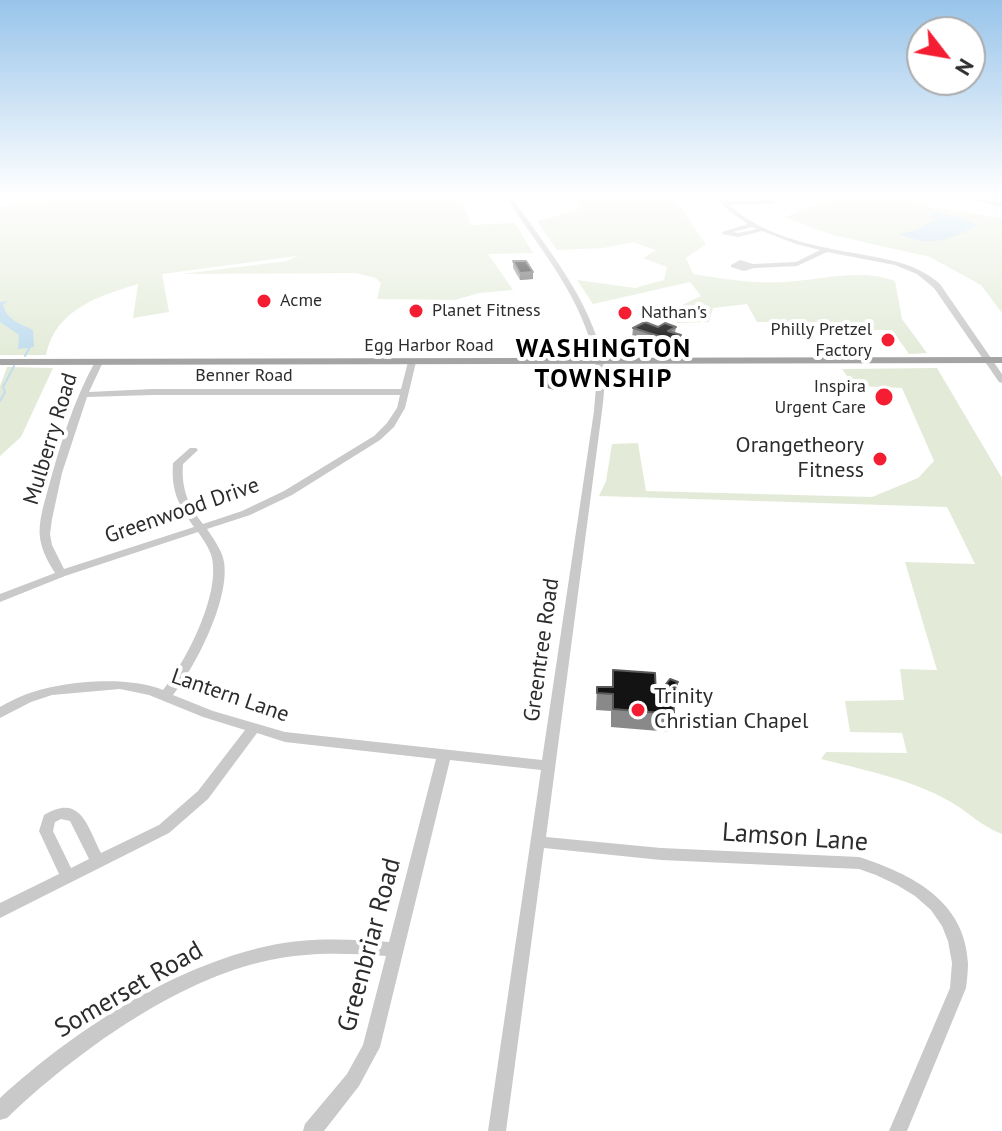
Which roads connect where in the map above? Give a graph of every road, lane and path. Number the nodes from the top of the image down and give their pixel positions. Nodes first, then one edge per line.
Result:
1 (543, 250) edge
2 (825, 250) edge
3 (831, 250) edge
4 (753, 266) dead end
5 (1002, 360) edge
6 (989, 361) junction
7 (0, 362) edge
8 (99, 362) junction
9 (412, 362) junction
10 (600, 363) junction
11 (1002, 380) edge
12 (406, 392) junction
13 (83, 395) junction
14 (193, 450) dead end
15 (200, 528) junction
16 (61, 574) junction
17 (0, 598) edge
18 (166, 695) junction
19 (0, 713) edge
20 (253, 729) junction
21 (444, 756) junction
22 (548, 766) junction
23 (539, 842) junction
24 (98, 862) junction
25 (68, 877) junction
26 (0, 911) edge
27 (396, 950) junction
28 (0, 1111) edge
29 (312, 1131) edge
30 (497, 1131) edge
31 (898, 1131) edge

1 - 10 street, Greentree Road
2 - 4 street
3 - 6 street
5 - 6 main road, Egg Harbor Road
6 - 10 main road, Egg Harbor Road
6 - 11 street
7 - 8 main road, Egg Harbor Road
8 - 9 main road, Egg Harbor Road
8 - 13 street, Mulberry Road
9 - 10 main road, Egg Harbor Road
9 - 12 street, Greenwood Drive
10 - 22 street, Greentree Road
12 - 13 street, Benner Road
12 - 15 street, Greenwood Drive
13 - 16 street, Mulberry Road
14 - 15 street
15 - 16 street, Greenwood Drive
15 - 18 street
16 - 17 street, Greenwood Drive
18 - 19 street, Lantern Lane
18 - 20 street, Lantern Lane
20 - 21 street, Lantern Lane
20 - 24 street
21 - 22 street, Lantern Lane
21 - 27 street, Greenbriar Road
22 - 23 street, Greentree Road
23 - 30 street, Greentree Road
23 - 31 street, Lamson Lane
24 - 25 street
24 - 25 street
25 - 26 street
27 - 28 street, Somerset Road
27 - 29 street, Greenbriar Road

